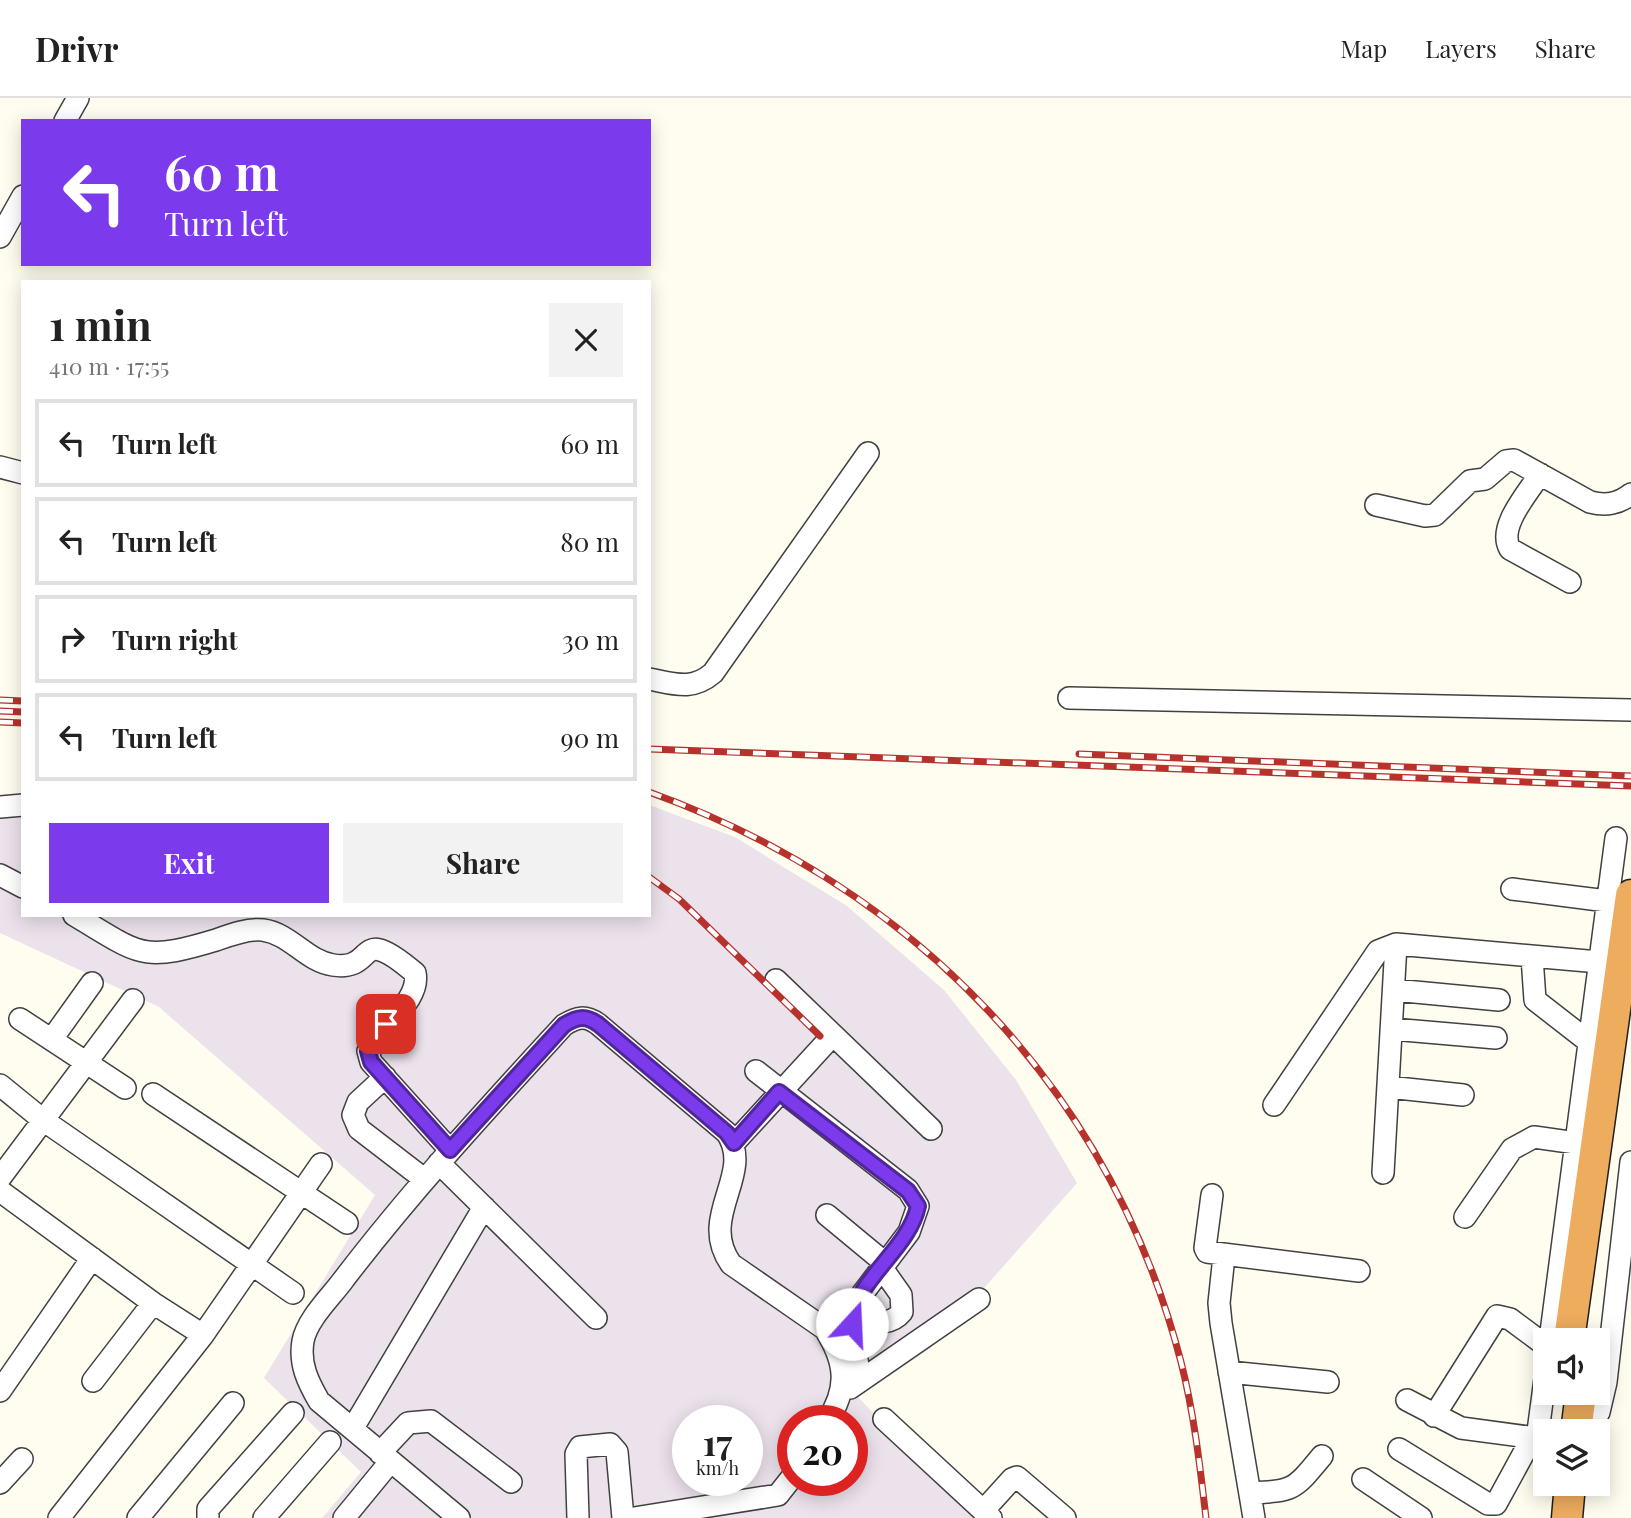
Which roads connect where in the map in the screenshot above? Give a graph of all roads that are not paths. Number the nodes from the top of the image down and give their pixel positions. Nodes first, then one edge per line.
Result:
1 (78, 98) edge
2 (66, 119) edge
3 (21, 199) edge
4 (2, 230) edge
5 (868, 453) dead end
6 (0, 467) edge
7 (21, 472) edge
8 (1540, 474) junction
9 (1631, 494) edge
10 (1376, 505) dead end
11 (1570, 582) dead end
12 (651, 679) edge
13 (1069, 698) dead end
14 (1631, 710) edge
15 (21, 805) edge
16 (0, 807) edge
17 (1616, 838) dead end
18 (0, 875) edge
19 (21, 886) edge
20 (1512, 889) dead end
21 (1619, 898) edge
22 (77, 917) edge
23 (1396, 944) junction
24 (1532, 957) junction
25 (1599, 962) junction
26 (776, 980) dead end
27 (92, 983) dead end
28 (1394, 990) junction
29 (133, 1000) dead end
30 (1500, 1000) dead end
31 (20, 1019) dead end
32 (1391, 1029) junction
33 (1631, 1034) edge
34 (833, 1035) junction
35 (1496, 1038) dead end
36 (52, 1039) junction
37 (1589, 1042) junction
38 (87, 1061) junction
39 (756, 1071) dead end
40 (384, 1077) junction
41 (0, 1085) edge
42 (1388, 1087) junction
43 (125, 1088) dead end
44 (779, 1092) junction
45 (153, 1094) dead end
46 (1463, 1095) dead end
47 (1274, 1105) dead end
48 (43, 1120) junction
49 (931, 1129) dead end
50 (734, 1143) junction
51 (1576, 1143) junction
52 (445, 1156) junction
53 (1631, 1162) edge
54 (321, 1164) dead end
55 (1383, 1173) dead end
56 (0, 1178) edge
57 (424, 1179) junction
58 (0, 1191) edge
59 (300, 1194) junction
60 (1212, 1195) dead end
61 (484, 1207) junction
62 (1628, 1210) edge
63 (827, 1215) dead end
64 (1465, 1217) dead end
65 (347, 1223) dead end
66 (1224, 1256) junction
67 (92, 1258) junction
68 (253, 1263) junction
69 (884, 1265) junction
70 (1359, 1271) dead end
71 (293, 1293) dead end
72 (979, 1299) dead end
73 (153, 1303) junction
74 (596, 1318) dead end
75 (852, 1318) junction
76 (1552, 1328) edge
77 (1570, 1328) edge
78 (1590, 1328) edge
79 (203, 1335) junction
80 (1533, 1336) edge
81 (1230, 1372) junction
82 (93, 1381) dead end
83 (1328, 1382) dead end
84 (851, 1387) junction
85 (0, 1391) edge
86 (1407, 1400) dead end
87 (233, 1403) dead end
88 (838, 1405) edge
89 (293, 1413) dead end
90 (1434, 1416) junction
91 (884, 1419) dead end
92 (1595, 1419) edge
93 (353, 1429) junction
94 (1533, 1436) edge
95 (330, 1442) dead end
96 (1399, 1450) dead end
97 (1533, 1451) edge
98 (1322, 1456) dead end
99 (22, 1459) dead end
100 (389, 1462) junction
101 (1363, 1479) dead end
102 (511, 1482) dead end
103 (0, 1483) edge
104 (1250, 1493) junction
105 (777, 1495) edge
106 (1551, 1496) edge
107 (1569, 1496) edge
108 (987, 1514) edge
109 (1407, 1514) edge
110 (59, 1518) edge
111 (138, 1518) edge
112 (208, 1518) edge
113 (264, 1518) edge
114 (344, 1518) edge
115 (360, 1518) edge
116 (459, 1518) edge
117 (578, 1518) edge
118 (623, 1518) edge
119 (635, 1518) edge
120 (1065, 1518) edge
121 (1254, 1518) edge
122 (1548, 1518) edge
123 (1567, 1518) edge

1 - 2 street
3 - 4 street
5 - 12 street
6 - 7 street
8 - 9 street
8 - 10 street
8 - 11 street
13 - 14 street
15 - 16 street
17 - 21 street
18 - 19 street
20 - 21 street
21 - 25 street
21 - 77 highway
22 - 40 street
23 - 24 street
23 - 28 street
23 - 47 street
24 - 25 street
24 - 37 street
25 - 37 street
26 - 34 street
27 - 36 street
28 - 30 street
28 - 32 street
29 - 38 street
31 - 36 street
32 - 35 street
32 - 42 street
33 - 78 highway
34 - 44 street
34 - 49 street
36 - 38 street
37 - 51 street
38 - 43 street
38 - 48 street
39 - 44 street
40 - 52 street
40 - 57 street
41 - 48 street
42 - 46 street
42 - 55 street
44 - 50 street
44 - 69 street
45 - 59 street
48 - 56 street
48 - 68 street
50 - 52 street
50 - 84 street
51 - 64 street
51 - 76 street
52 - 57 street
52 - 61 street
53 - 62 street
54 - 59 street
57 - 93 street
58 - 67 street
59 - 65 street
59 - 68 street
60 - 66 street
61 - 74 street
61 - 93 street
62 - 92 street
63 - 69 street
66 - 70 street
66 - 81 street
67 - 73 street
67 - 85 street
68 - 71 street
68 - 79 street
69 - 75 street
69 - 75 street
72 - 84 street
73 - 79 street
73 - 82 street
75 - 84 street
79 - 110 street
80 - 90 street
81 - 83 street
81 - 104 street
84 - 88 street
86 - 90 street
87 - 111 street
89 - 112 street
90 - 94 street
91 - 108 street
93 - 100 street
95 - 113 street
96 - 97 street
98 - 104 street
99 - 103 street
100 - 102 street
100 - 114 street
100 - 115 street
100 - 116 street
101 - 109 street
104 - 121 street
105 - 119 street
106 - 122 highway
107 - 123 highway
108 - 120 street
117 - 118 street

